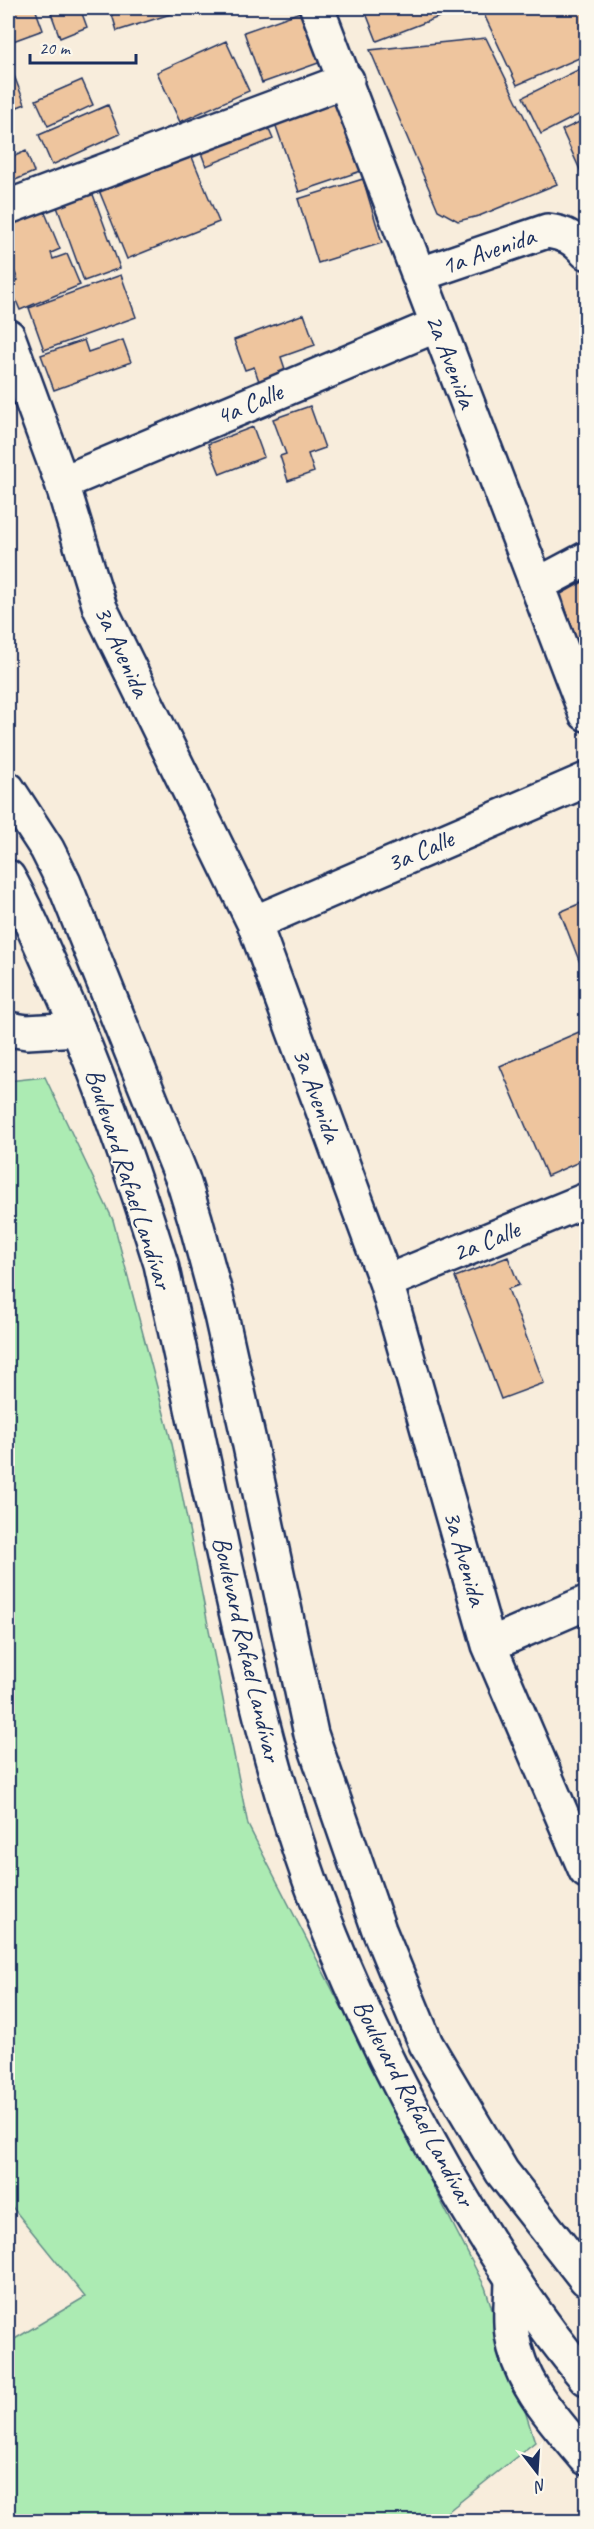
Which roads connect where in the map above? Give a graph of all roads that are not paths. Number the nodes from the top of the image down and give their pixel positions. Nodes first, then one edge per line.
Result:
1 (317, 8) edge
2 (347, 80) junction
3 (8, 207) edge
4 (586, 252) edge
5 (418, 275) junction
6 (437, 325) junction
7 (8, 336) edge
8 (62, 483) junction
9 (586, 559) edge
10 (539, 584) junction
11 (586, 714) edge
12 (586, 780) edge
13 (8, 789) edge
14 (8, 878) edge
15 (254, 923) junction
16 (8, 1029) edge
17 (78, 1029) junction
18 (586, 1200) edge
19 (386, 1282) junction
20 (586, 1603) edge
21 (489, 1645) junction
22 (586, 1871) edge
23 (512, 2279) junction
24 (586, 2279) edge
25 (586, 2378) edge
26 (586, 2458) edge

1 - 2 street, 2a Avenida
2 - 3 street
2 - 5 street, 2a Avenida
4 - 5 street, 1a Avenida
5 - 6 street, 2a Avenida
6 - 8 street, 4a Calle
6 - 10 street, 2a Avenida
7 - 8 street, 3a Avenida
8 - 15 street, 3a Avenida
9 - 10 street
10 - 11 street, 2a Avenida
12 - 15 street, 3a Calle
13 - 24 street, Boulevard Rafael Landívar
14 - 17 street, Boulevard Rafael Landívar
15 - 19 street, 3a Avenida
16 - 17 street
17 - 23 street, Boulevard Rafael Landívar
18 - 19 street, 2a Calle
19 - 21 street, 3a Avenida
20 - 21 street
21 - 22 street, 3a Avenida
23 - 25 street, Boulevard Rafael Landívar
23 - 26 street

